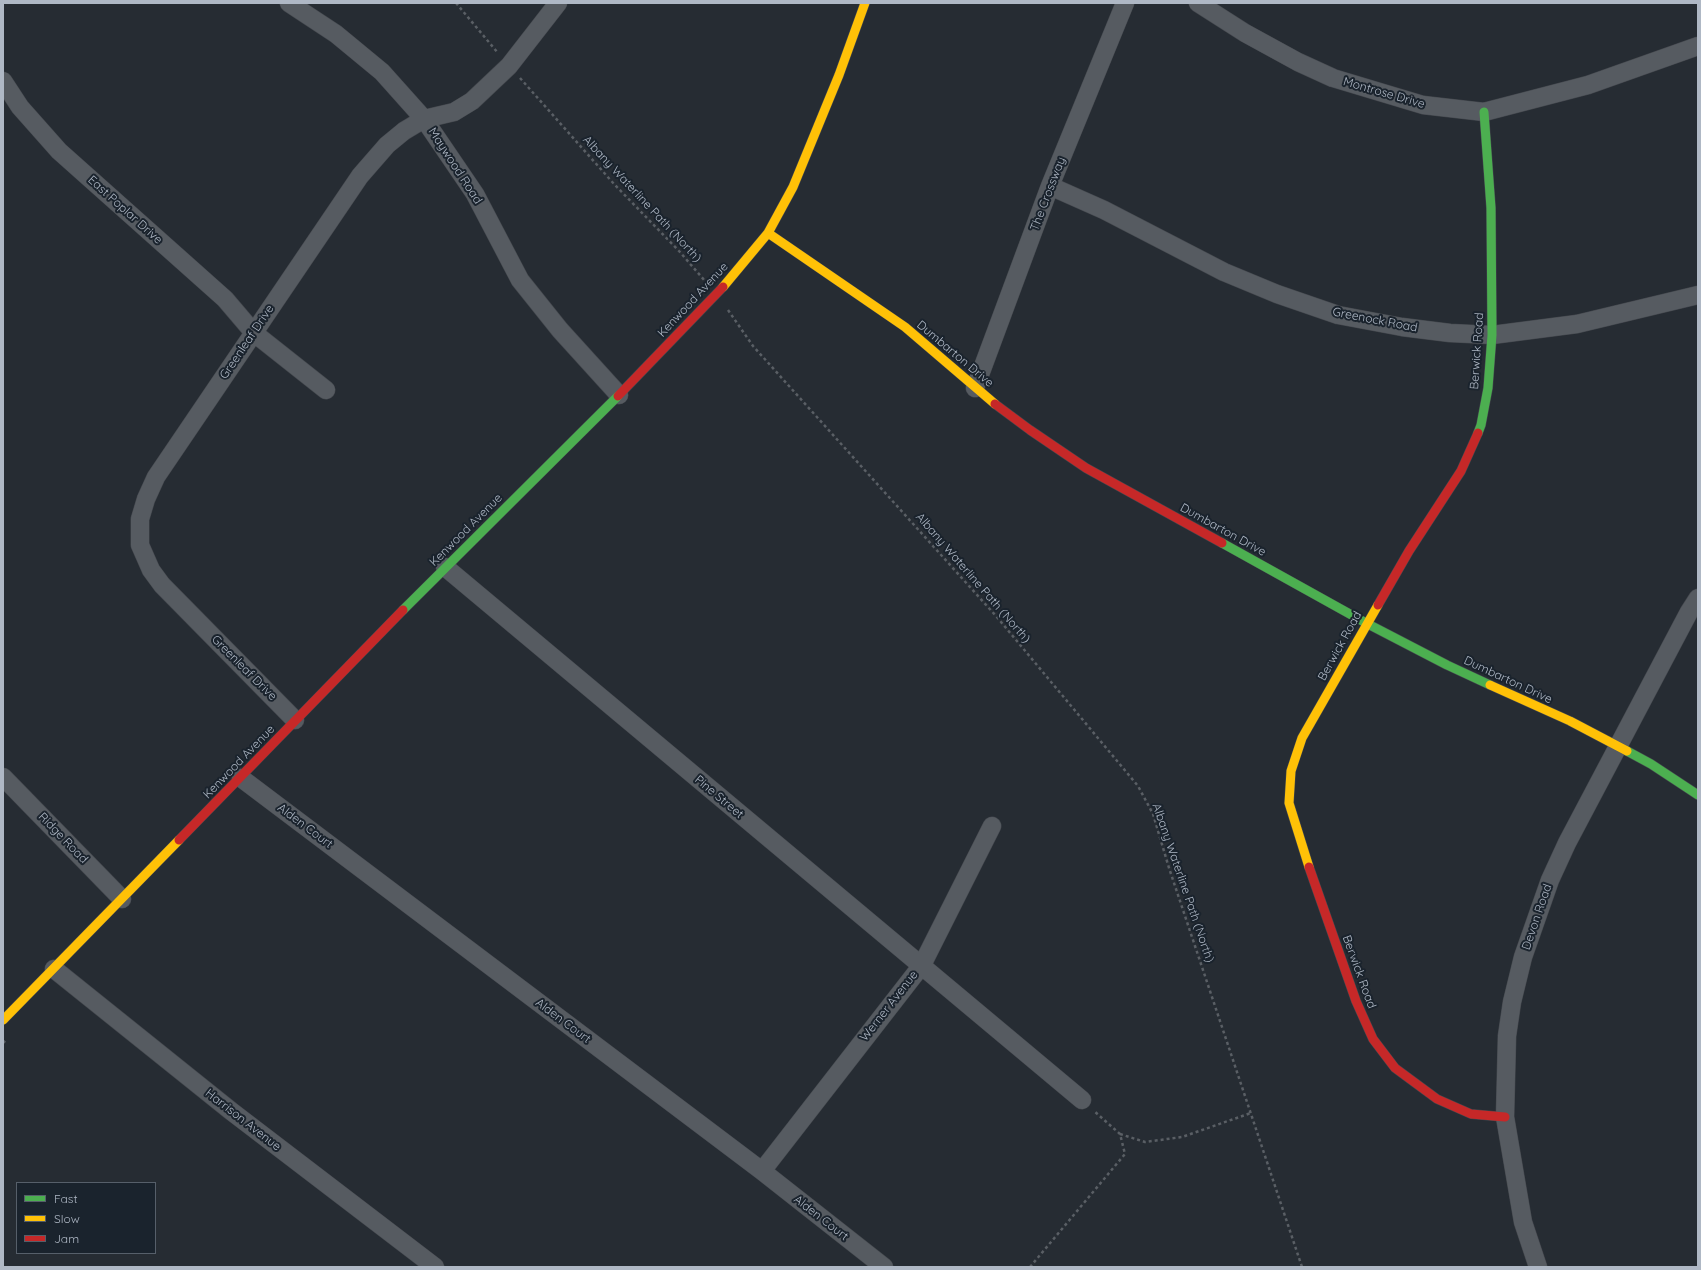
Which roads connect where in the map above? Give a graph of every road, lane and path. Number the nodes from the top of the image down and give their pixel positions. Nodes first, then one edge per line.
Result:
1 (289, 3) edge
2 (456, 3) edge
3 (558, 3) edge
4 (865, 3) edge
5 (1125, 3) edge
6 (1198, 3) edge
7 (1698, 46) edge
8 (509, 66) junction
9 (3, 81) edge
10 (1484, 112) junction
11 (424, 119) junction
12 (1050, 186) junction
13 (768, 233) junction
14 (717, 295) junction
15 (1698, 295) edge
16 (254, 333) junction
17 (1492, 335) junction
18 (975, 388) junction
19 (326, 390) dead end
20 (619, 395) junction
21 (445, 567) junction
22 (1698, 598) edge
23 (1366, 624) junction
24 (295, 720) junction
25 (1619, 747) junction
26 (3, 777) edge
27 (241, 778) junction
28 (1698, 796) edge
29 (992, 826) dead end
30 (122, 899) junction
31 (922, 965) junction
32 (54, 969) junction
33 (3, 1020) edge
34 (1082, 1100) joint
35 (1251, 1113) junction
36 (1505, 1117) junction
37 (1120, 1134) junction
38 (762, 1171) junction
39 (435, 1267) edge
40 (884, 1267) edge
41 (1030, 1267) edge
42 (1302, 1267) edge
43 (1538, 1267) edge

1 - 11 street, Maywood Road
2 - 8 path, Albany Waterline Path (North)
3 - 8 street, Greenleaf Drive
4 - 13 street, Kenwood Avenue
5 - 12 street, The Crossway
6 - 10 street, Montrose Drive
7 - 10 street, Montrose Drive
8 - 11 street, Greenleaf Drive
8 - 14 path, Albany Waterline Path (North)
9 - 16 street, East Poplar Drive
10 - 17 street, Berwick Road
11 - 16 street, Greenleaf Drive
11 - 20 street, Maywood Road
12 - 17 street, Greenock Road
12 - 18 street, The Crossway
13 - 14 street, Kenwood Avenue
13 - 18 street, Dumbarton Drive
14 - 20 street, Kenwood Avenue
14 - 35 path, Albany Waterline Path (North)
15 - 17 street, Greenock Road
16 - 19 street, East Poplar Drive
16 - 24 street, Greenleaf Drive
17 - 23 street, Berwick Road
18 - 23 street, Dumbarton Drive
20 - 21 street, Kenwood Avenue
21 - 24 street, Kenwood Avenue
21 - 31 street, Pine Street
22 - 25 street, Devon Road
23 - 25 street, Dumbarton Drive
23 - 36 street, Berwick Road
24 - 27 street, Kenwood Avenue
25 - 28 street, Dumbarton Drive
25 - 36 street, Devon Road
26 - 30 street, Ridge Road
27 - 30 street, Kenwood Avenue
27 - 38 street, Alden Court
29 - 31 street, Werner Avenue
30 - 32 street, Kenwood Avenue
31 - 34 street, Pine Street
31 - 38 street, Werner Avenue
32 - 33 street, Kenwood Avenue
32 - 39 street, Harrison Avenue
34 - 37 path
35 - 37 path
35 - 42 path, Albany Waterline Path (North)
36 - 43 street, Devon Road
37 - 41 path
38 - 40 street, Alden Court

